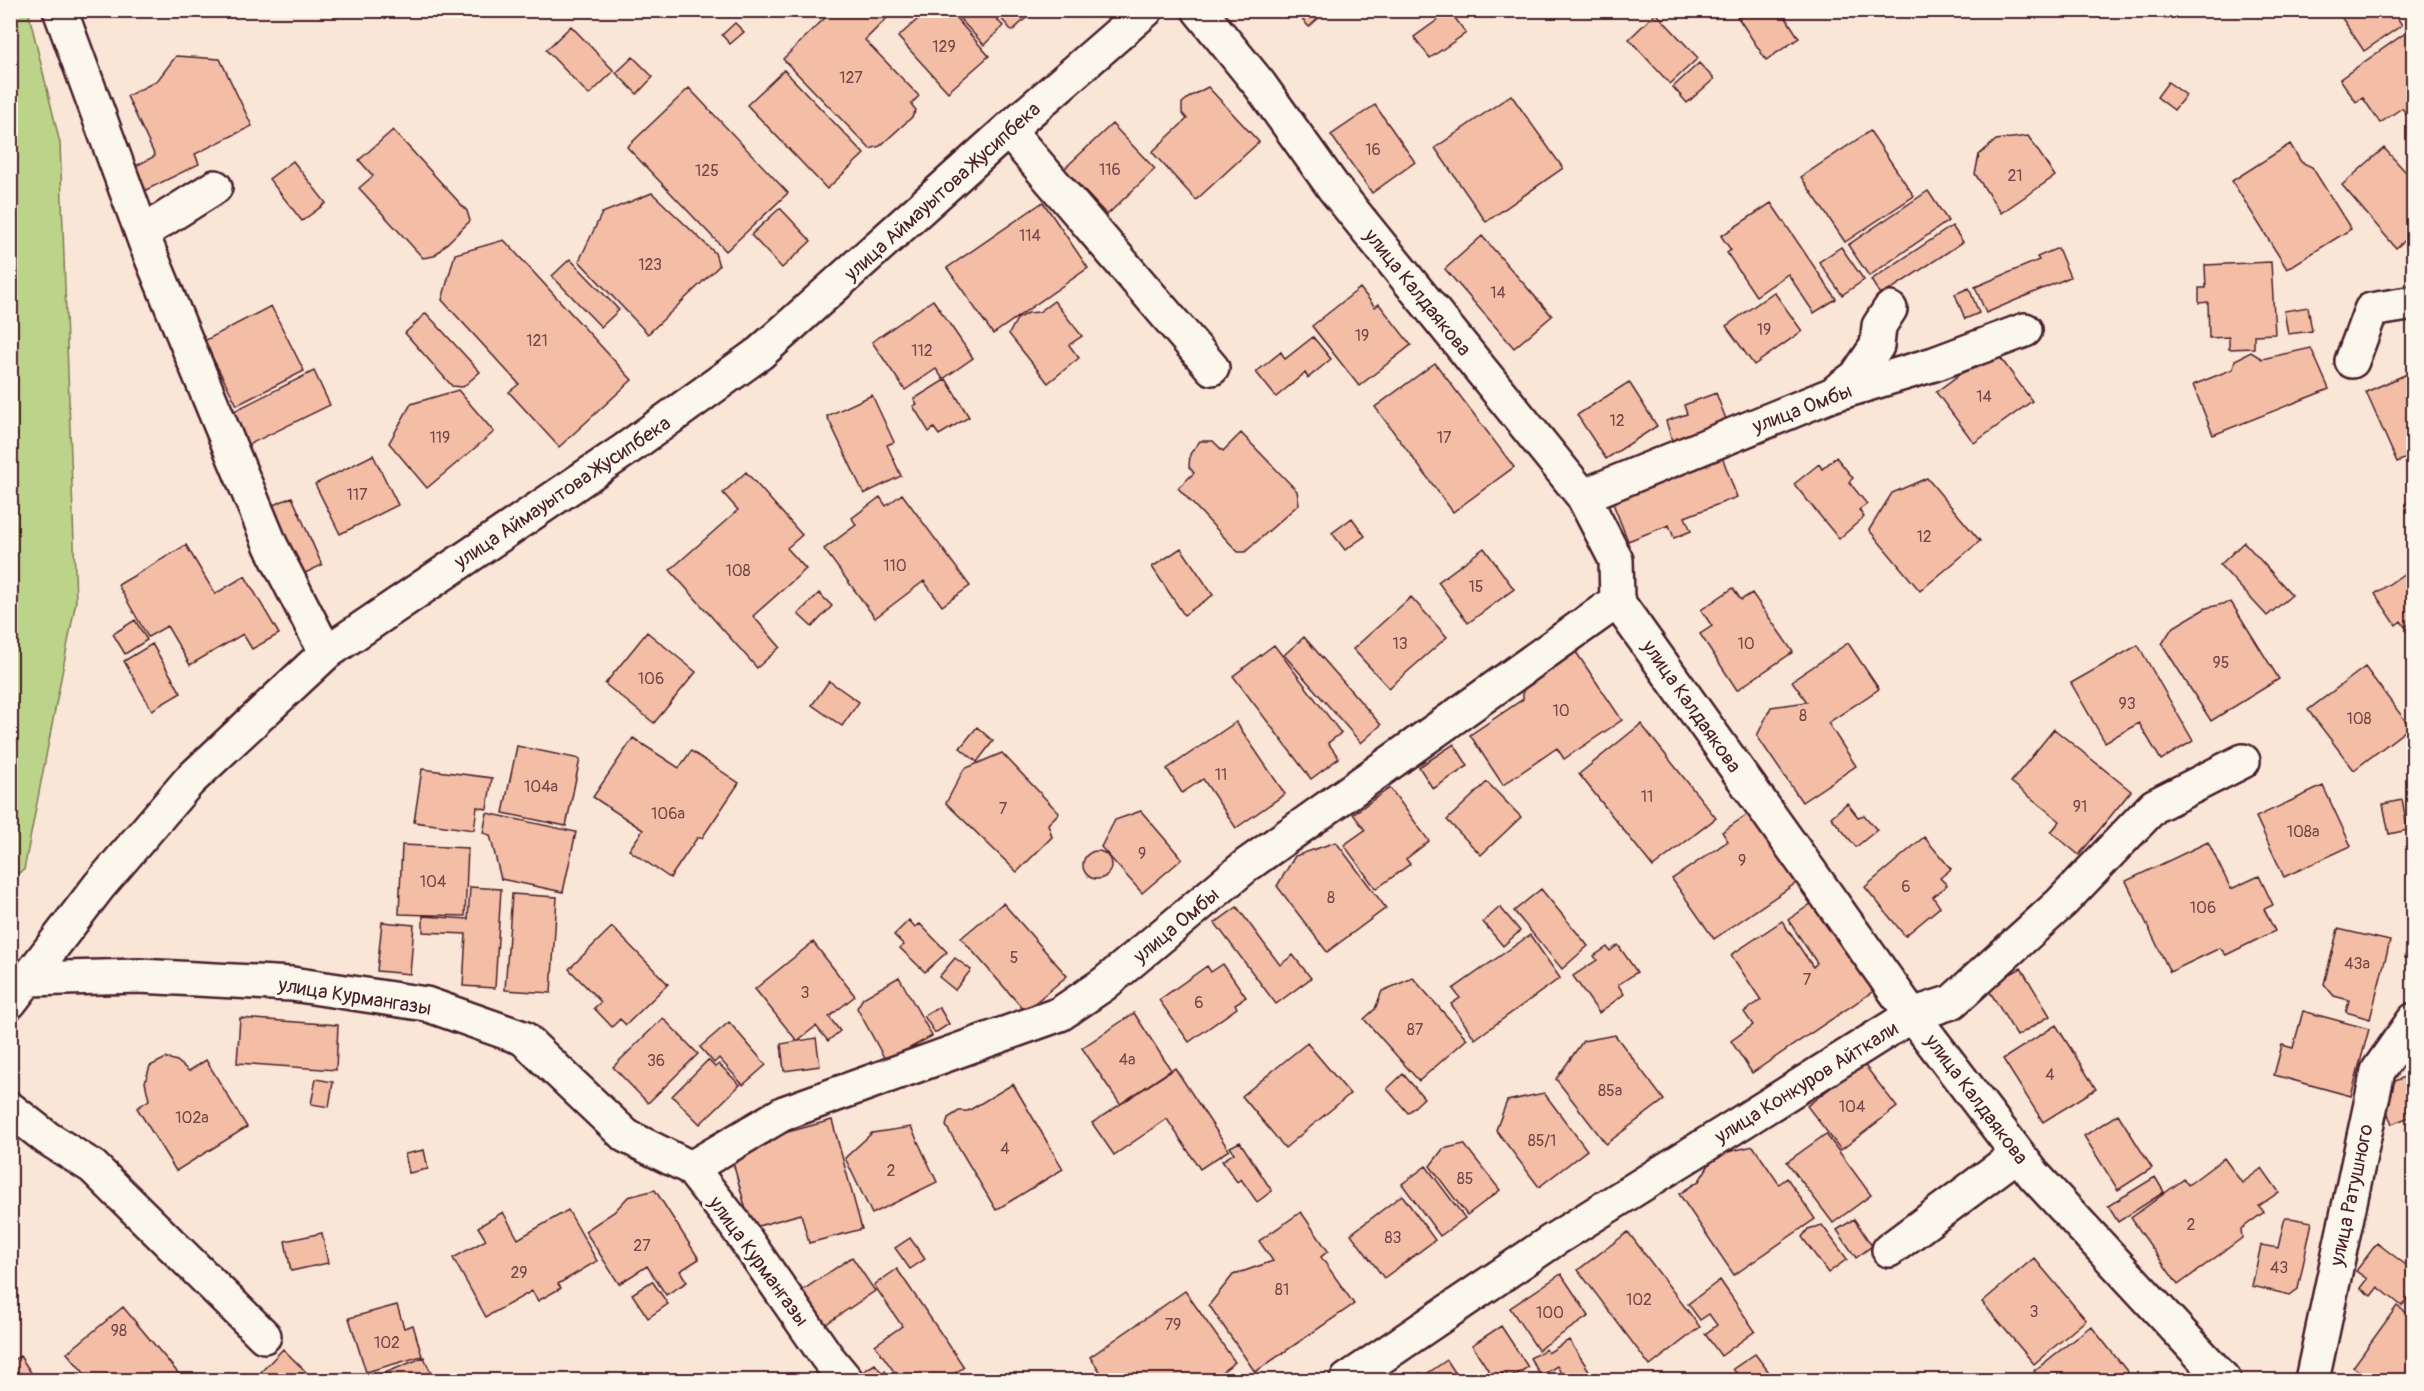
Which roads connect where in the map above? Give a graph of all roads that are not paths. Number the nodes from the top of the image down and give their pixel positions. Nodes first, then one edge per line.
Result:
1 (60, 10) edge
2 (1146, 10) edge
3 (1199, 10) edge
4 (1008, 130) junction
5 (215, 187) dead end
6 (142, 233) junction
7 (2414, 303) edge
8 (1890, 309) dead end
9 (2025, 330) dead end
10 (2352, 361) dead end
11 (1212, 368) dead end
12 (1831, 395) junction
13 (1583, 496) junction
14 (1617, 601) junction
15 (326, 653) junction
16 (2243, 761) dead end
17 (19, 991) edge
18 (1912, 1015) junction
19 (2414, 1020) edge
20 (10, 1109) edge
21 (2018, 1154) junction
22 (691, 1168) junction
23 (1889, 1250) dead end
24 (264, 1336) dead end
25 (846, 1380) edge
26 (1347, 1380) edge
27 (2224, 1380) edge
28 (2312, 1380) edge

1 - 6 street
2 - 4 street, улица Аймауытова Жусипбека
3 - 13 street, улица Калдаякова
4 - 11 street
4 - 15 street, улица Аймауытова Жусипбека
5 - 6 street
6 - 15 street
7 - 10 street
8 - 12 street
9 - 12 street, улица Омбы
12 - 13 street, улица Омбы
13 - 14 street, улица Калдаякова
14 - 18 street, улица Калдаякова
14 - 22 street, улица Омбы
15 - 17 street, улица Аймауытова Жусипбека
16 - 18 street, улица Конкуров Айткали
17 - 22 street, улица Курмангазы
18 - 21 street, улица Калдаякова
18 - 26 street, улица Конкуров Айткали
19 - 28 street, улица Ратушного
20 - 24 street
21 - 23 street
21 - 27 street, улица Калдаякова
22 - 25 street, улица Курмангазы

